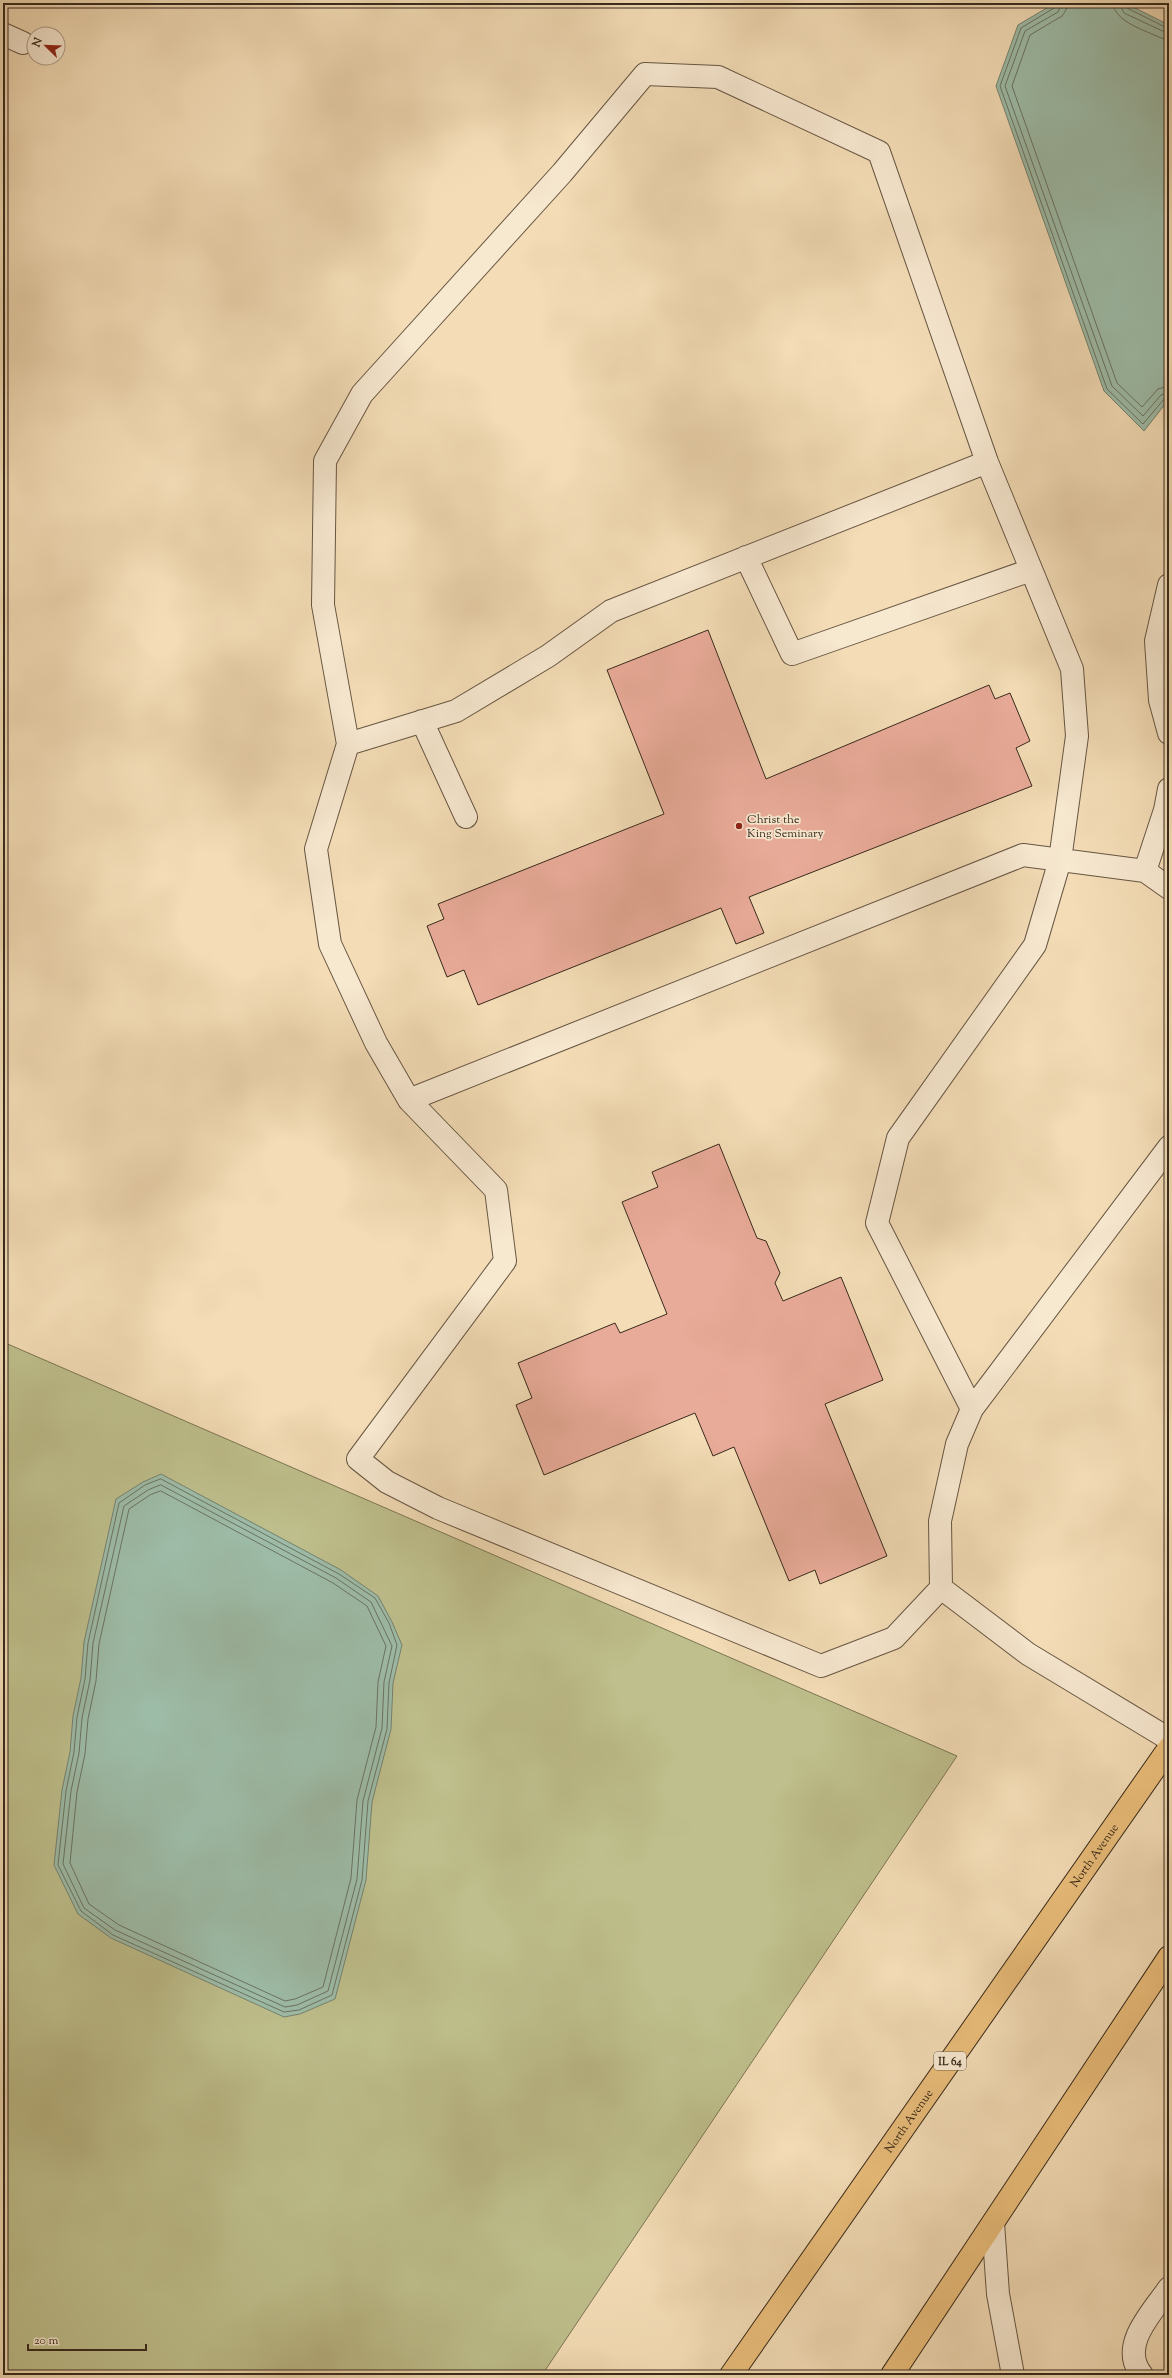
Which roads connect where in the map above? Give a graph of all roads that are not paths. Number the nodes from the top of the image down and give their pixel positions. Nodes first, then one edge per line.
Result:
1 (3, 34) edge
2 (23, 42) dead end
3 (987, 462) junction
4 (746, 557) junction
5 (1032, 570) junction
6 (1169, 585) edge
7 (422, 721) junction
8 (1169, 734) edge
9 (348, 744) junction
10 (1169, 789) edge
11 (466, 817) dead end
12 (1060, 860) junction
13 (1145, 870) junction
14 (1169, 888) edge
15 (409, 1100) junction
16 (1169, 1147) edge
17 (972, 1409) junction
18 (941, 1588) junction
19 (1169, 1739) edge
20 (1169, 1748) edge
21 (1169, 1957) edge
22 (993, 2223) junction
23 (1169, 2288) edge
24 (731, 2375) edge
25 (892, 2375) edge
26 (1013, 2375) edge
27 (1142, 2375) edge

1 - 2 lane
3 - 4 lane
3 - 5 lane
3 - 9 lane
4 - 5 lane
4 - 7 lane
5 - 12 lane
6 - 8 lane
7 - 9 lane
7 - 11 lane
9 - 15 lane
10 - 13 lane
12 - 13 lane
12 - 15 lane
12 - 17 lane
13 - 14 lane
15 - 18 lane
16 - 17 lane
17 - 18 lane
18 - 19 lane
20 - 24 main road, North Avenue / IL 64
21 - 22 main road
22 - 25 main road
22 - 26 lane
23 - 27 lane

